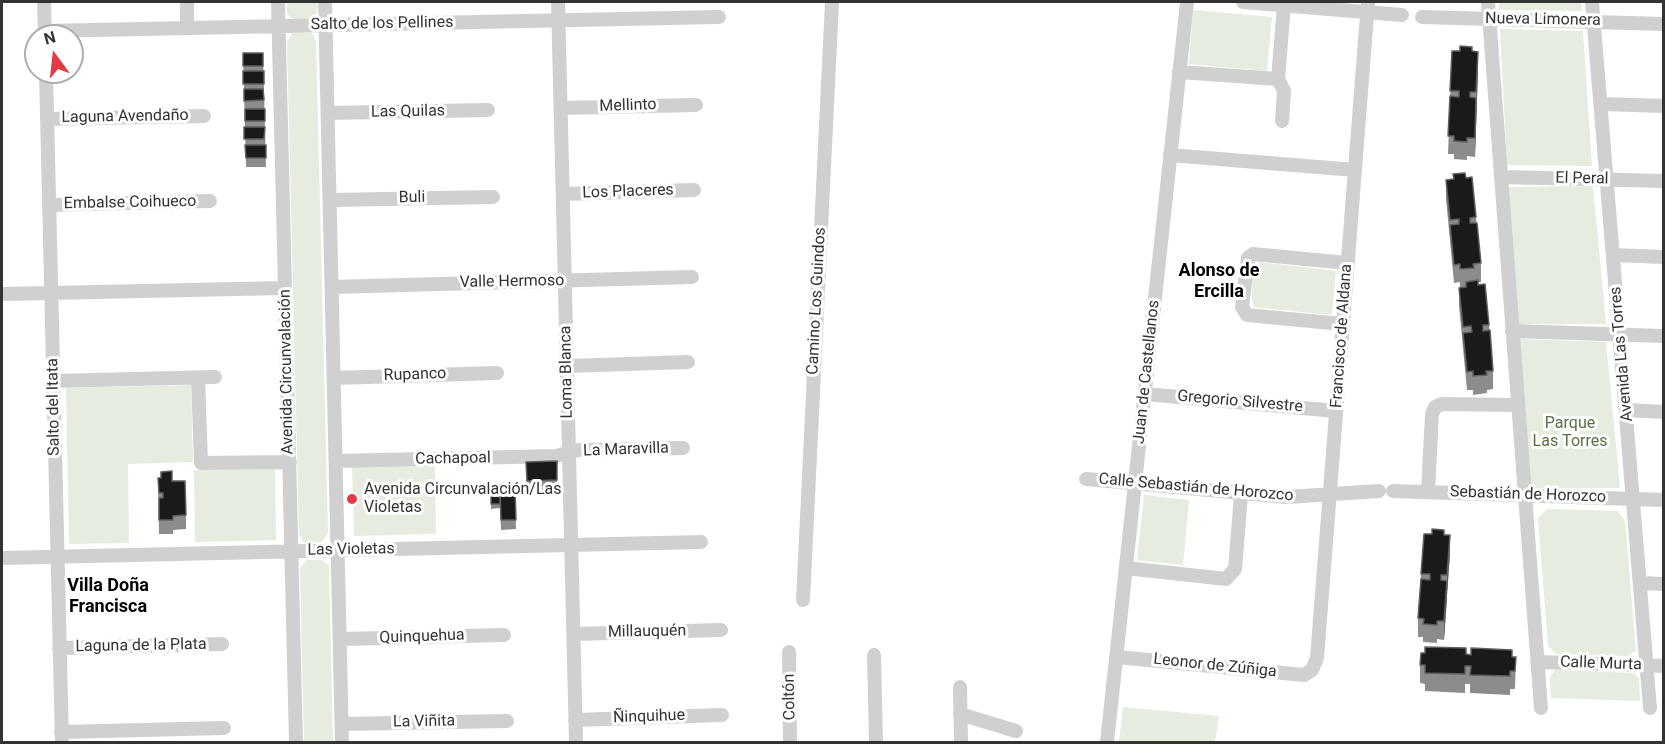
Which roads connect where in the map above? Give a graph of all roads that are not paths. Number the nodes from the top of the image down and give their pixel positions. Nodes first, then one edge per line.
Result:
1 (44, 2) edge
2 (187, 2) edge
3 (278, 2) edge
4 (325, 2) edge
5 (558, 2) edge
6 (832, 2) edge
7 (1186, 2) edge
8 (1243, 2) edge
9 (1488, 2) edge
10 (1592, 2) edge
11 (1284, 5) junction
12 (1368, 7) edge
13 (1402, 15) dead end
14 (719, 17) dead end
15 (1422, 17) dead end
16 (1489, 19) junction
17 (558, 20) junction
18 (1594, 22) junction
19 (45, 24) edge
20 (1664, 24) edge
21 (326, 25) junction
22 (279, 26) junction
23 (187, 28) junction
24 (84, 32) edge
25 (1179, 72) junction
26 (1278, 79) junction
27 (46, 84) edge
28 (1601, 104) junction
29 (696, 105) dead end
30 (1664, 106) edge
31 (561, 108) junction
32 (488, 110) dead end
33 (328, 113) junction
34 (204, 116) dead end
35 (47, 119) junction
36 (1282, 121) dead end
37 (1170, 155) junction
38 (1355, 170) junction
39 (1501, 177) junction
40 (1607, 179) junction
41 (1664, 181) edge
42 (694, 190) dead end
43 (563, 194) junction
44 (494, 197) dead end
45 (330, 200) junction
46 (210, 201) dead end
47 (49, 205) junction
48 (1614, 255) junction
49 (1664, 256) edge
50 (1347, 263) junction
51 (692, 277) dead end
52 (565, 281) junction
53 (332, 287) junction
54 (285, 288) junction
55 (51, 293) junction
56 (2, 294) edge
57 (1342, 324) junction
58 (1512, 331) junction
59 (1620, 334) junction
60 (1664, 336) edge
61 (688, 362) dead end
62 (567, 366) junction
63 (497, 373) dead end
64 (215, 377) dead end
65 (198, 378) junction
66 (334, 378) junction
67 (53, 381) junction
68 (1144, 394) junction
69 (1518, 405) junction
70 (1627, 410) junction
71 (1336, 411) junction
72 (1664, 412) edge
73 (683, 448) dead end
74 (569, 453) junction
75 (336, 461) junction
76 (290, 462) junction
77 (1086, 479) dead end
78 (1135, 485) junction
79 (1378, 491) dead end
80 (1393, 491) dead end
81 (1428, 492) junction
82 (1241, 495) junction
83 (1329, 495) junction
84 (1525, 495) junction
85 (1634, 499) junction
86 (1664, 500) edge
87 (701, 542) dead end
88 (571, 545) junction
89 (338, 551) junction
90 (292, 552) junction
91 (57, 557) junction
92 (2, 558) edge
93 (1126, 568) junction
94 (1640, 583) junction
95 (1664, 584) edge
96 (803, 600) dead end
97 (722, 630) dead end
98 (573, 634) junction
99 (504, 635) dead end
100 (340, 639) junction
101 (222, 644) dead end
102 (59, 648) junction
103 (789, 652) dead end
104 (874, 655) dead end
105 (1117, 657) junction
106 (1538, 662) junction
107 (1646, 666) junction
108 (1664, 666) edge
109 (1312, 670) joint
110 (960, 687) dead end
111 (1541, 708) dead end
112 (1650, 708) dead end
113 (960, 714) junction
114 (722, 715) dead end
115 (575, 720) junction
116 (507, 721) dead end
117 (342, 724) junction
118 (224, 728) dead end
119 (1016, 731) dead end
120 (62, 737) edge
121 (297, 742) edge
122 (342, 742) edge
123 (576, 742) edge
124 (790, 742) edge
125 (876, 742) edge
126 (961, 742) edge
127 (1107, 742) edge

1 - 19 street
2 - 23 street
3 - 22 street, Avenida Circunvalación
4 - 21 street
5 - 17 street, Loma Blanca
6 - 96 street, Camino Los Guindos
7 - 25 street, Juan de Castellanos
8 - 11 street
9 - 16 street
10 - 18 street, Avenida Las Torres
11 - 12 street
11 - 26 street
12 - 13 street
12 - 38 street, Francisco de Aldana
14 - 17 street, Salto de los Pellines
15 - 16 street, Nueva Limonera
16 - 18 street, Nueva Limonera
16 - 39 street
17 - 21 street, Salto de los Pellines
17 - 31 street, Loma Blanca
18 - 20 street, Nueva Limonera
18 - 28 street, Avenida Las Torres
21 - 22 street, Salto de los Pellines
21 - 33 street
22 - 23 street, Salto de los Pellines
22 - 54 street, Avenida Circunvalación
23 - 24 street, Salto de los Pellines
25 - 26 street
25 - 37 street, Juan de Castellanos
26 - 36 street
27 - 35 street, Salto del Itata
28 - 30 street
28 - 40 street, Avenida Las Torres
29 - 31 street, Mellinto
31 - 43 street, Loma Blanca
32 - 33 street, Las Quilas
33 - 45 street
34 - 35 street, Laguna Avendaño
35 - 47 street, Salto del Itata
37 - 38 street
37 - 68 street, Juan de Castellanos
38 - 50 street, Francisco de Aldana
39 - 40 street, El Peral
39 - 58 street
40 - 41 street, El Peral
40 - 48 street, Avenida Las Torres
42 - 43 street, Los Placeres
43 - 52 street, Loma Blanca
44 - 45 street, Buli
45 - 53 street
46 - 47 street, Embalse Coihueco
47 - 55 street, Salto del Itata
48 - 49 street
48 - 59 street, Avenida Las Torres
50 - 57 street, Francisco de Aldana
50 - 57 street
51 - 52 street, Valle Hermoso
52 - 53 street, Valle Hermoso
52 - 62 street, Loma Blanca
53 - 66 street
54 - 55 street
54 - 76 street, Avenida Circunvalación
55 - 56 street
55 - 67 street, Salto del Itata
57 - 71 street, Francisco de Aldana
58 - 59 street
58 - 69 street
59 - 60 street
59 - 70 street, Avenida Las Torres
61 - 62 street
62 - 74 street, Loma Blanca
63 - 66 street, Rupanco
64 - 65 street
65 - 67 street
65 - 76 street
66 - 75 street
67 - 91 street, Salto del Itata
68 - 71 street, Gregorio Silvestre
68 - 78 street, Juan de Castellanos
69 - 81 street
69 - 84 street
70 - 72 street
70 - 85 street, Avenida Las Torres
71 - 83 street, Francisco de Aldana
73 - 74 street, La Maravilla
74 - 75 street, Cachapoal
74 - 88 street, Loma Blanca
75 - 89 street
76 - 90 street, Avenida Circunvalación
77 - 78 street, Calle Sebastián de Horozco
78 - 82 street, Calle Sebastián de Horozco
78 - 93 street, Juan de Castellanos
79 - 83 street, Calle Sebastián de Horozco
80 - 81 street, Sebastián de Horozco
81 - 84 street, Sebastián de Horozco
82 - 83 street, Calle Sebastián de Horozco
82 - 93 street
83 - 109 street, Francisco de Aldana
84 - 85 street, Sebastián de Horozco
84 - 106 street
85 - 86 street, Sebastián de Horozco
85 - 94 street, Avenida Las Torres
87 - 88 street, Las Violetas
88 - 89 street, Las Violetas
88 - 98 street, Loma Blanca
89 - 90 street, Las Violetas
89 - 100 street
90 - 91 street, Las Violetas
90 - 121 street, Avenida Circunvalación
91 - 92 street, Las Violetas
91 - 102 street, Salto del Itata
93 - 105 street, Juan de Castellanos
94 - 95 street
94 - 107 street, Avenida Las Torres
97 - 98 street, Millauquén
98 - 115 street, Loma Blanca
99 - 100 street, Quinquehua
100 - 117 street
101 - 102 street, Laguna de la Plata
102 - 120 street, Salto del Itata
103 - 124 street, Coltón
104 - 125 street
105 - 109 street, Leonor de Zúñiga
105 - 127 street, Juan de Castellanos
106 - 107 street, Calle Murta
106 - 111 street
107 - 108 street, Calle Murta
107 - 112 street, Avenida Las Torres
110 - 113 street
113 - 119 street
113 - 126 street
114 - 115 street, Ñinquihue
115 - 123 street, Loma Blanca
116 - 117 street, La Viñita
117 - 122 street
118 - 120 street

